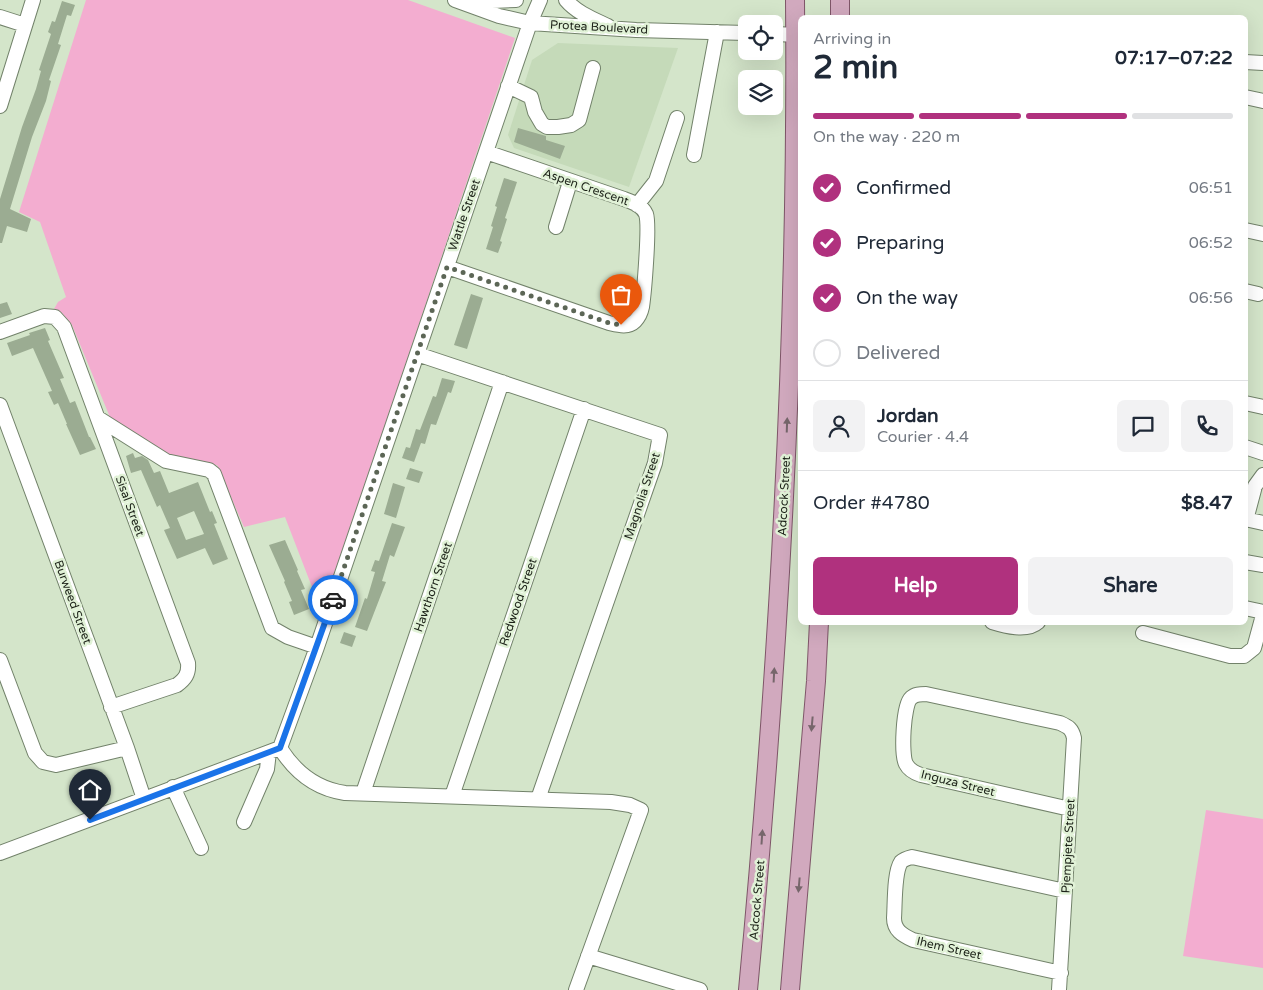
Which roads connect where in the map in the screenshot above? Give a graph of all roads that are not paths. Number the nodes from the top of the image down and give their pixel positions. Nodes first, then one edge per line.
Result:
1 (33, 0) edge
2 (516, 0) edge
3 (540, 0) edge
4 (566, 0) edge
5 (795, 0) edge
6 (840, 0) edge
7 (457, 1) edge
8 (840, 15) edge
9 (0, 17) edge
10 (530, 23) junction
11 (25, 25) junction
12 (614, 28) junction
13 (717, 32) junction
14 (738, 33) edge
15 (783, 34) edge
16 (798, 34) edge
17 (1248, 62) edge
18 (1263, 63) edge
19 (593, 68) dead end
20 (508, 86) junction
21 (1248, 98) edge
22 (1263, 101) edge
23 (0, 106) edge
24 (677, 118) dead end
25 (486, 152) junction
26 (694, 154) dead end
27 (570, 182) junction
28 (637, 205) junction
29 (556, 227) dead end
30 (1248, 231) edge
31 (1263, 234) edge
32 (447, 267) junction
33 (0, 332) edge
34 (417, 354) junction
35 (502, 382) junction
36 (1248, 404) edge
37 (0, 405) edge
38 (1263, 407) edge
39 (584, 409) junction
40 (98, 418) junction
41 (4, 426) edge
42 (1248, 448) edge
43 (1263, 452) edge
44 (1263, 475) edge
45 (1248, 512) edge
46 (1248, 520) edge
47 (1263, 524) edge
48 (1248, 562) edge
49 (1263, 565) edge
50 (1248, 609) edge
51 (1263, 614) edge
52 (819, 625) edge
53 (1002, 625) edge
54 (1034, 625) edge
55 (1143, 633) dead end
56 (317, 647) junction
57 (1259, 650) edge
58 (0, 660) edge
59 (111, 707) junction
60 (1046, 720) joint
61 (127, 748) junction
62 (274, 750) junction
63 (173, 787) junction
64 (363, 793) junction
65 (452, 796) junction
66 (144, 799) junction
67 (538, 799) junction
68 (1070, 809) junction
69 (244, 822) dead end
70 (201, 848) dead end
71 (0, 853) edge
72 (1065, 891) junction
73 (588, 956) junction
74 (1060, 973) junction
75 (576, 990) edge
76 (700, 990) edge
77 (748, 990) edge
78 (790, 990) edge
79 (1059, 990) edge

1 - 11 street
2 - 7 street
3 - 10 street, Wattle Street
4 - 12 street
5 - 16 main road, Adcock Street
6 - 8 main road
7 - 10 street, Protea Boulevard
9 - 11 street
10 - 12 street, Protea Boulevard
10 - 20 street, Wattle Street
11 - 23 street
12 - 13 street, Protea Boulevard
13 - 14 street, Protea Boulevard
13 - 26 street
15 - 16 street
77 -> 16 main road, Adcock Street
17 - 18 street
19 - 20 street
20 - 25 street, Wattle Street
21 - 22 street
24 - 28 street
25 - 27 street, Aspen Crescent
25 - 32 street, Wattle Street
27 - 28 street, Aspen Crescent
27 - 29 street
28 - 32 street, Aspen Crescent
30 - 31 street
32 - 34 street, Wattle Street
33 - 40 street, Sisal Street
34 - 35 street, Magnolia Street
34 - 56 street, Wattle Street
35 - 39 street, Magnolia Street
35 - 64 street, Hawthorn Street
36 - 38 street
37 - 41 street, Burweed Street
39 - 65 street, Redwood Street
39 - 67 street, Magnolia Street
40 - 56 street
40 - 59 street, Sisal Street
41 - 59 street, Burweed Street
42 - 43 street
44 - 45 street
46 - 47 street
48 - 49 street
50 - 51 street
51 - 57 street
52 -> 78 main road
53 - 54 street
55 - 57 street
56 - 62 street, Wattle Street
58 - 61 street
59 - 61 street, Burweed Street
60 - 68 street, Pjempjete Street
60 - 68 street, Inguza Street
61 - 66 street, Burweed Street
62 - 63 street
62 - 64 street
62 - 69 street, Wattle Street
63 - 66 street
63 - 70 street
64 - 65 street
65 - 67 street
66 - 71 street
67 - 73 street
68 - 72 street, Pjempjete Street
72 - 74 street, Pjempjete Street
72 - 74 street, Ihem Street
73 - 75 street
73 - 76 street
74 - 79 street, Pjempjete Street

